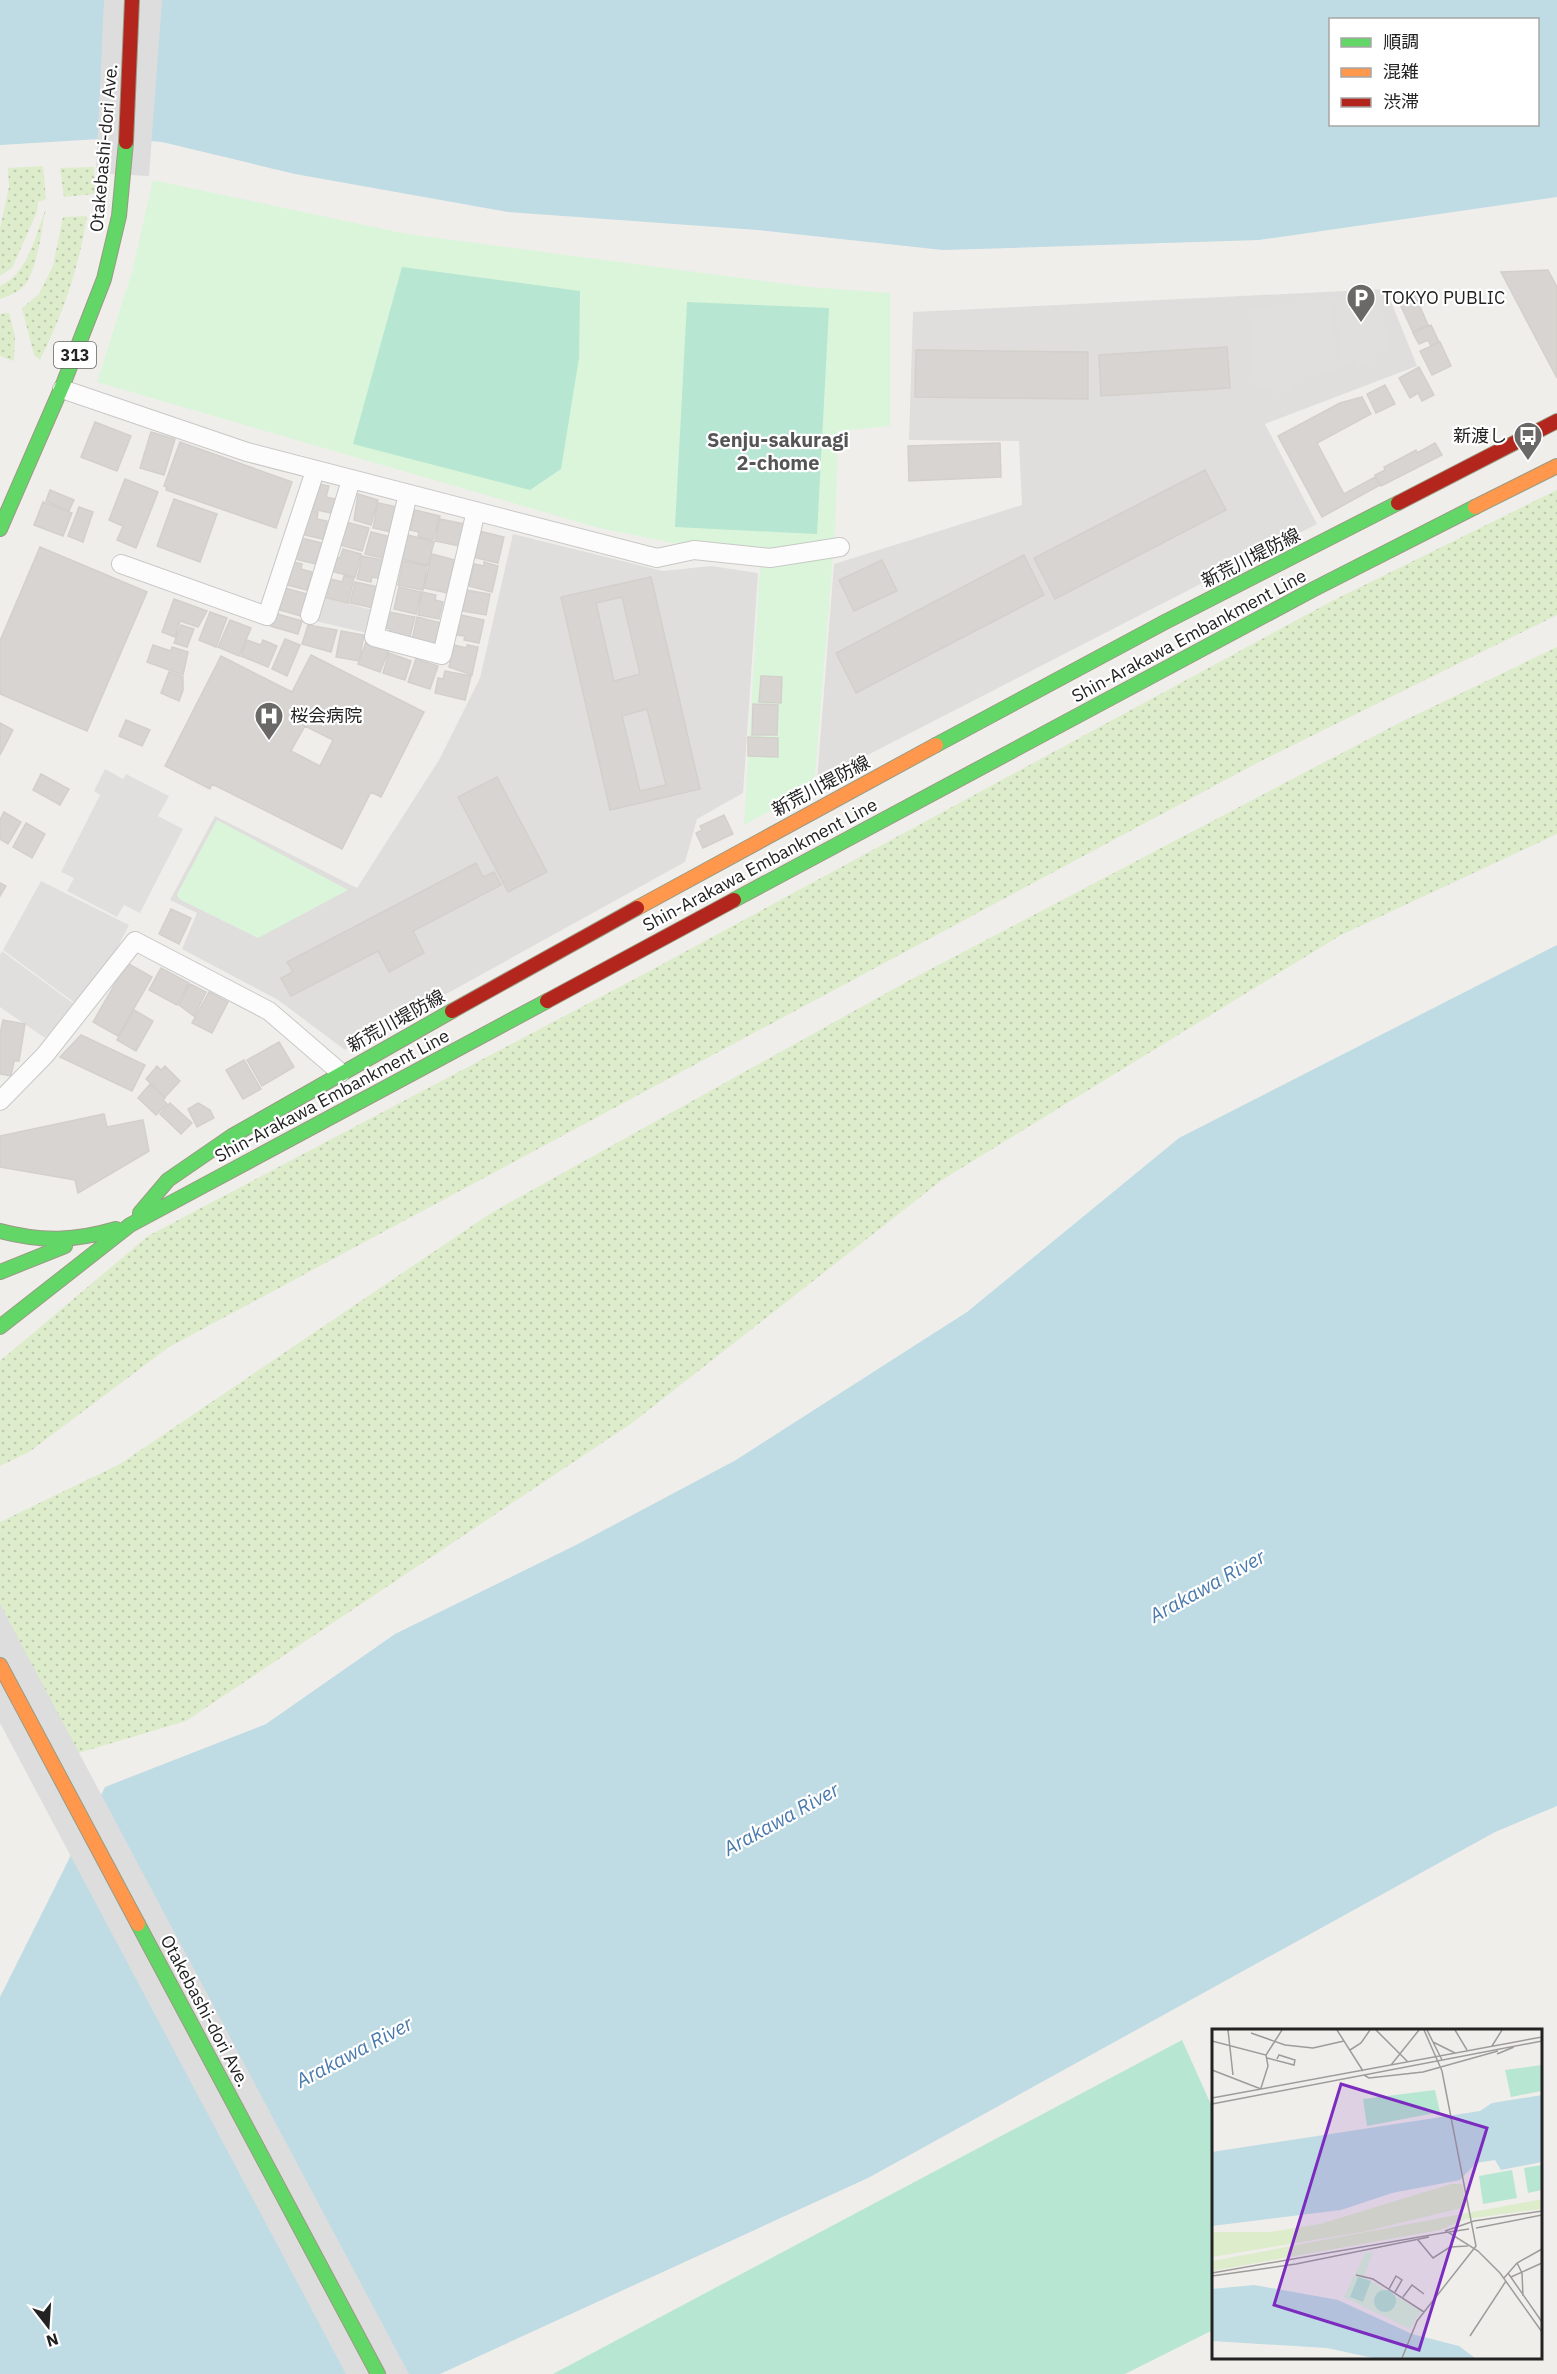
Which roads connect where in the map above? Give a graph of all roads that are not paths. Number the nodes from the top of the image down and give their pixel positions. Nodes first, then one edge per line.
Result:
1 (132, 0) edge
2 (62, 389) junction
3 (1557, 421) edge
4 (1557, 466) edge
5 (315, 471) junction
6 (351, 480) junction
7 (408, 494) junction
8 (476, 511) junction
9 (0, 529) edge
10 (840, 547) dead end
11 (121, 564) dead end
12 (310, 615) dead end
13 (341, 1073) junction
14 (0, 1101) edge
15 (130, 1225) junction
16 (0, 1231) edge
17 (85, 1239) junction
18 (0, 1272) edge
19 (0, 1327) edge
20 (0, 1665) edge
21 (378, 2374) edge

1 - 2 main road, Otakebashi-dori Ave. / 313
2 - 5 street
2 - 9 main road, Otakebashi-dori Ave. / 313
3 - 13 main road, 新荒川堤防線
4 - 15 main road, Shin-Arakawa Embankment Line
5 - 6 street
5 - 11 street
6 - 7 street
6 - 12 street
7 - 8 street
7 - 8 street
8 - 10 street
13 - 14 street
13 - 15 main road, 新荒川堤防線
15 - 17 main road
15 - 19 main road, Shin-Arakawa Embankment Line
16 - 17 main road
17 - 18 main road
20 - 21 main road, Otakebashi-dori Ave.

